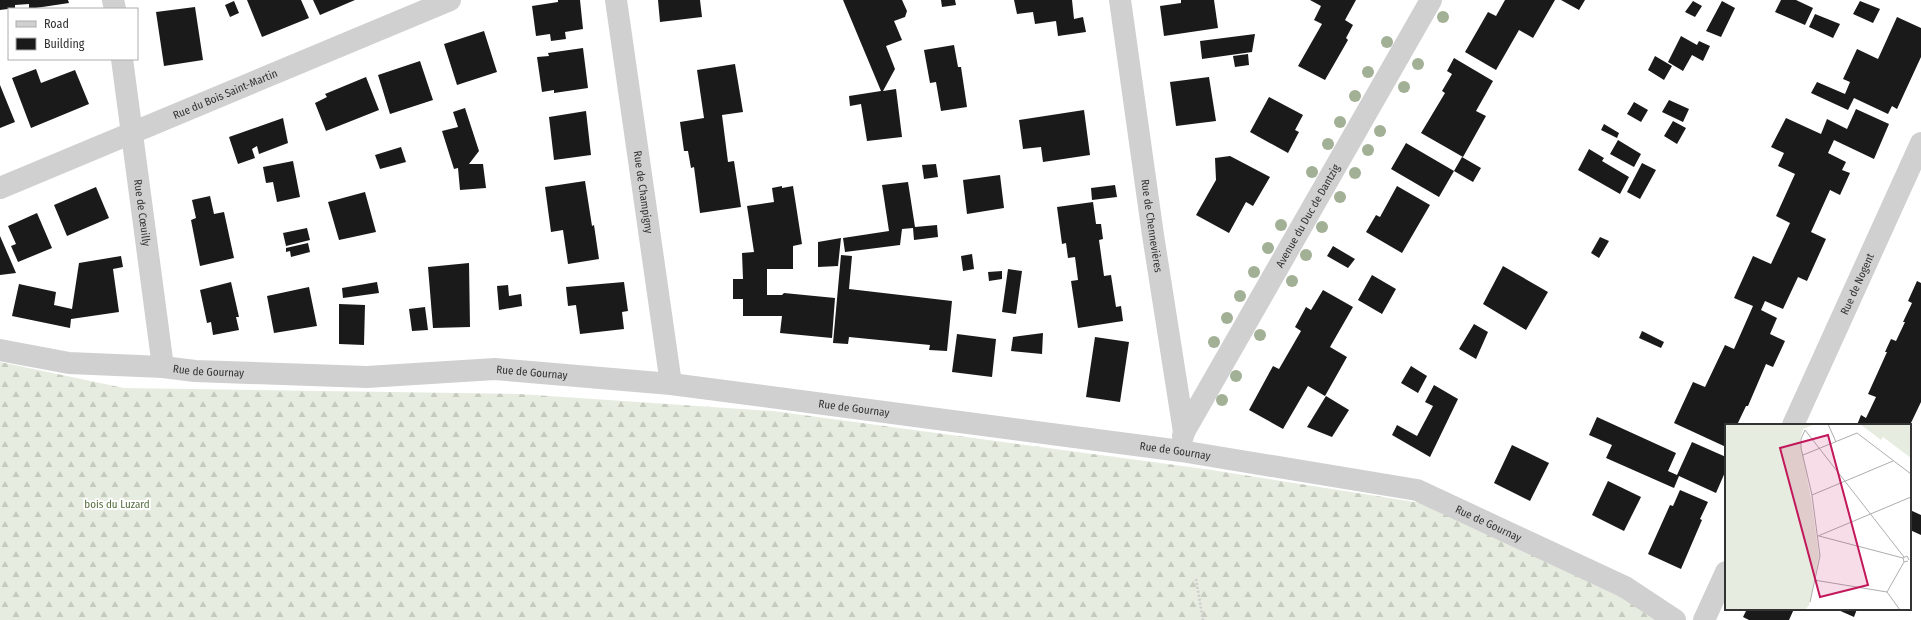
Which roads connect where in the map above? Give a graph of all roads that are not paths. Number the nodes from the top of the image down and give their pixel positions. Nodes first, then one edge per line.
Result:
1 (450, 0) edge
2 (616, 0) edge
3 (1120, 0) edge
4 (1431, 0) edge
5 (122, 60) edge
6 (133, 132) junction
7 (1921, 143) edge
8 (0, 188) edge
9 (0, 350) edge
10 (163, 367) junction
11 (671, 384) junction
12 (1793, 424) edge
13 (1182, 441) junction
14 (1725, 574) edge
15 (1675, 620) edge
16 (1704, 620) edge

1 - 6 street, Rue du Bois Saint-Martin
2 - 11 street, Rue de Champigny
3 - 13 street, Rue de Chennevières
4 - 13 street, Avenue du Duc de Dantzig
5 - 6 street, Rue de Cœuilly
6 - 8 street, Rue du Bois Saint-Martin
6 - 10 street, Rue de Cœuilly
7 - 12 street, Rue de Nogent
9 - 10 street, Rue de Gournay
10 - 11 street, Rue de Gournay
11 - 13 street, Rue de Gournay
13 - 15 street, Rue de Gournay
14 - 16 street

